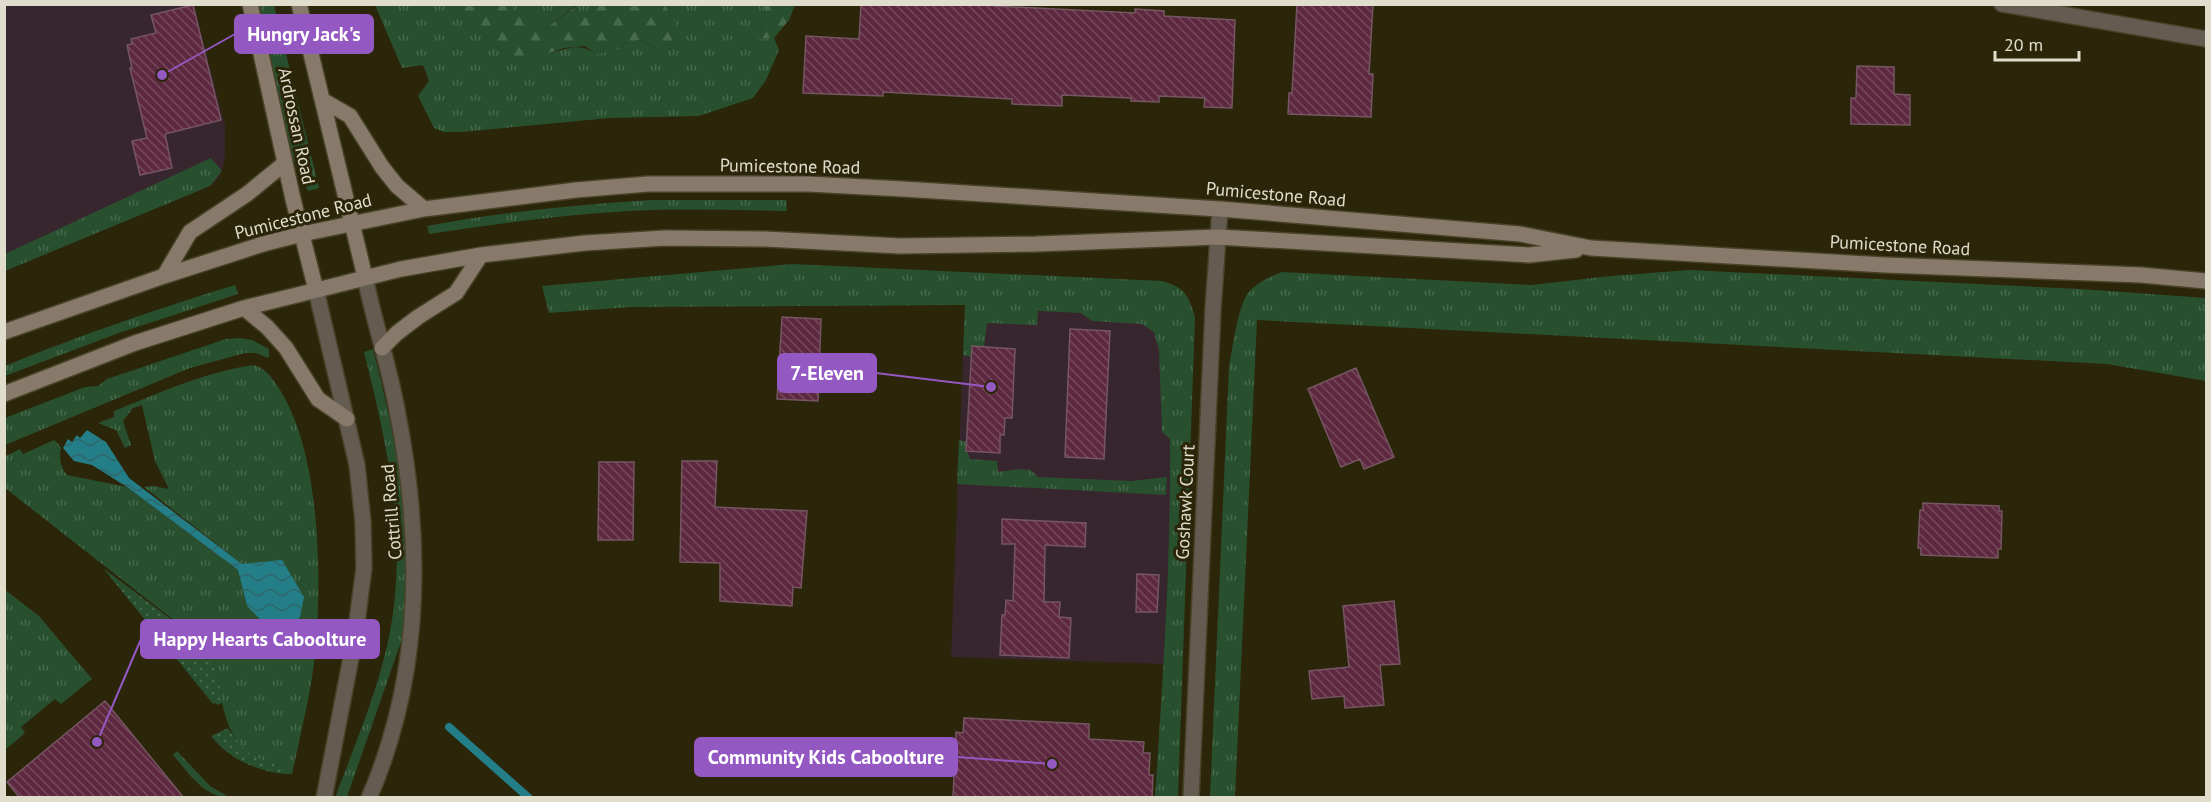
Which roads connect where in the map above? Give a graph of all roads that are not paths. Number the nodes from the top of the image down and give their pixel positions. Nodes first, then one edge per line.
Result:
1 (250, 4) edge
2 (299, 4) edge
3 (2002, 4) edge
4 (2206, 39) edge
5 (324, 101) junction
6 (285, 163) junction
7 (424, 208) junction
8 (1220, 209) junction
9 (352, 223) junction
10 (302, 234) junction
11 (1218, 237) junction
12 (1591, 248) junction
13 (481, 255) junction
14 (164, 276) junction
15 (365, 277) junction
16 (2206, 281) edge
17 (316, 290) junction
18 (244, 308) junction
19 (4, 332) edge
20 (382, 348) junction
21 (4, 394) edge
22 (347, 419) junction
23 (324, 798) edge
24 (369, 798) edge
25 (1191, 798) edge

1 - 6 main road, Ardrossan Road
2 - 5 main road, Ardrossan Road
3 - 4 street
5 - 7 main road
5 - 9 main road, Ardrossan Road
6 - 10 main road, Ardrossan Road
6 - 14 main road
7 - 8 main road, Pumicestone Road
7 - 9 main road, Pumicestone Road
8 - 11 street, Goshawk Court
8 - 12 main road, Pumicestone Road
9 - 10 main road, Pumicestone Road
9 - 15 main road, Cottrill Road
10 - 14 main road, Pumicestone Road
10 - 17 main road, Ardrossan Road
11 - 12 main road, Pumicestone Road
11 - 13 main road, Pumicestone Road
11 - 25 street, Goshawk Court
12 - 16 main road, Pumicestone Road
13 - 15 main road, Pumicestone Road
13 - 20 main road
14 - 19 main road, Pumicestone Road
15 - 17 main road, Pumicestone Road
15 - 20 street, Cottrill Road
17 - 18 main road, Pumicestone Road
17 - 22 street, Cottrill Road
18 - 21 main road, Pumicestone Road
18 - 22 main road
20 - 24 street, Cottrill Road
22 - 23 street, Cottrill Road

